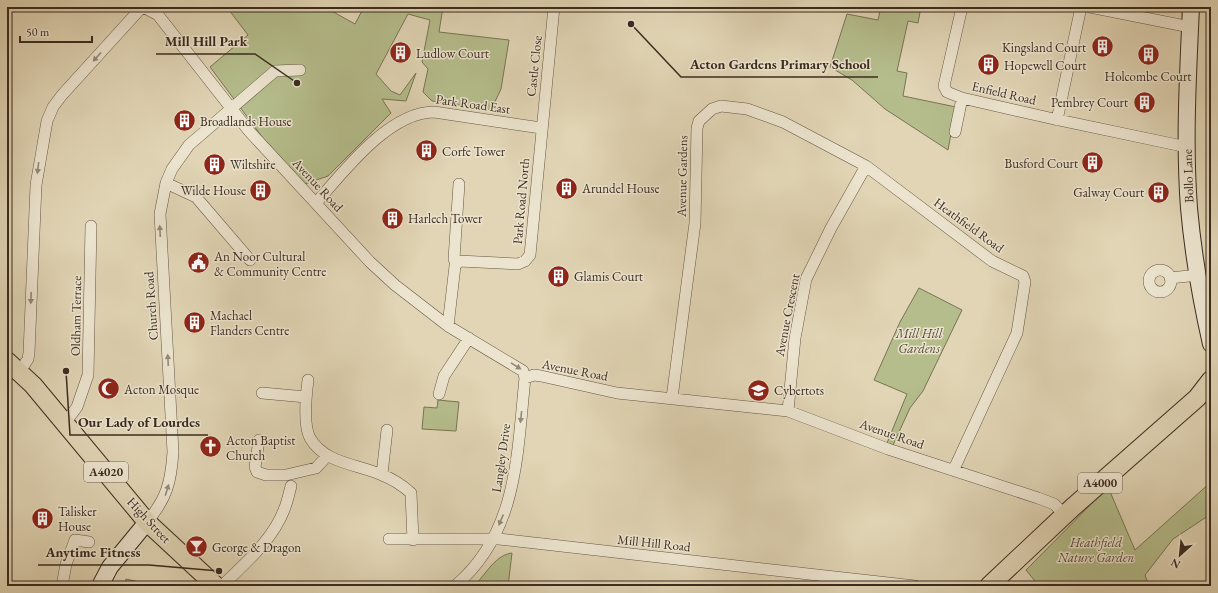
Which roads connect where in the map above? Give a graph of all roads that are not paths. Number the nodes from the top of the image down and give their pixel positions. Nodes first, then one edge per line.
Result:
1 (142, 7) edge
2 (554, 7) edge
3 (962, 7) edge
4 (1081, 7) edge
5 (1090, 7) edge
6 (1191, 7) edge
7 (160, 11) edge
8 (1190, 27) junction
9 (300, 70) dead end
10 (962, 98) junction
11 (232, 109) junction
12 (1057, 120) junction
13 (541, 128) junction
14 (955, 132) dead end
15 (1187, 147) junction
16 (850, 157) joint
17 (866, 166) junction
18 (166, 183) junction
19 (459, 184) dead end
20 (316, 203) junction
21 (91, 226) dead end
22 (250, 260) dead end
23 (456, 264) junction
24 (1198, 275) junction
25 (1170, 278) dead end
26 (448, 326) junction
27 (469, 338) junction
28 (1211, 344) edge
29 (14, 366) edge
30 (530, 377) junction
31 (308, 380) dead end
32 (1211, 380) edge
33 (262, 393) dead end
34 (439, 394) dead end
35 (306, 397) junction
36 (672, 398) junction
37 (788, 412) junction
38 (65, 423) junction
39 (387, 430) dead end
40 (259, 440) dead end
41 (327, 456) junction
42 (954, 469) junction
43 (382, 474) junction
44 (291, 486) dead end
45 (1065, 515) junction
46 (147, 522) junction
47 (389, 539) dead end
48 (492, 539) junction
49 (413, 540) junction
50 (89, 542) dead end
51 (62, 586) edge
52 (100, 586) edge
53 (216, 586) edge
54 (222, 586) edge
55 (455, 586) edge
56 (915, 586) edge
57 (989, 586) edge

1 - 7 street, Avenue Road
1 -> 29 street
2 - 13 street, Castle Close
3 - 10 street, Enfield Road
4 - 12 street
5 - 8 street
6 - 8 street, Bollo Lane
7 - 11 street, Avenue Road
8 - 15 street, Bollo Lane
9 - 11 street, Church Road
10 - 12 street, Enfield Road
10 - 14 street
11 - 18 street, Church Road
11 - 20 street, Avenue Road
12 - 15 street, Enfield Road
13 - 20 street, Park Road East
13 - 23 street, Park Road North
15 - 24 street, Bollo Lane
16 - 17 street, Heathfield Road
16 - 36 street, Avenue Gardens
17 - 37 street, Avenue Crescent
17 - 42 street, Heathfield Road
18 - 22 street
46 -> 18 street, Church Road
19 - 23 street
20 - 26 street, Avenue Road
21 - 38 street, Oldham Terrace
23 - 26 street
24 - 25 street
24 - 28 street, Bollo Lane
26 - 27 street, Avenue Road
27 -> 30 street, Avenue Road
27 - 34 street
29 - 38 main road, High Street / A4020
30 - 36 street, Avenue Road
30 -> 48 street, Langley Drive
31 - 35 street
32 - 45 main road, A4000
33 - 35 street
35 - 41 street
36 - 37 street, Avenue Road
37 - 42 street, Avenue Road
38 - 46 main road, High Street / A4020
39 - 43 street
40 - 41 street
41 - 43 street
42 - 45 street, Avenue Road
43 - 49 street
44 - 54 street
45 - 57 main road, A4000
46 - 52 street
46 - 53 main road, High Street / A4020
47 - 49 street, Mill Hill Road
48 - 49 street, Mill Hill Road
48 - 55 street, Langley Drive
48 - 56 street, Mill Hill Road
50 - 51 street

